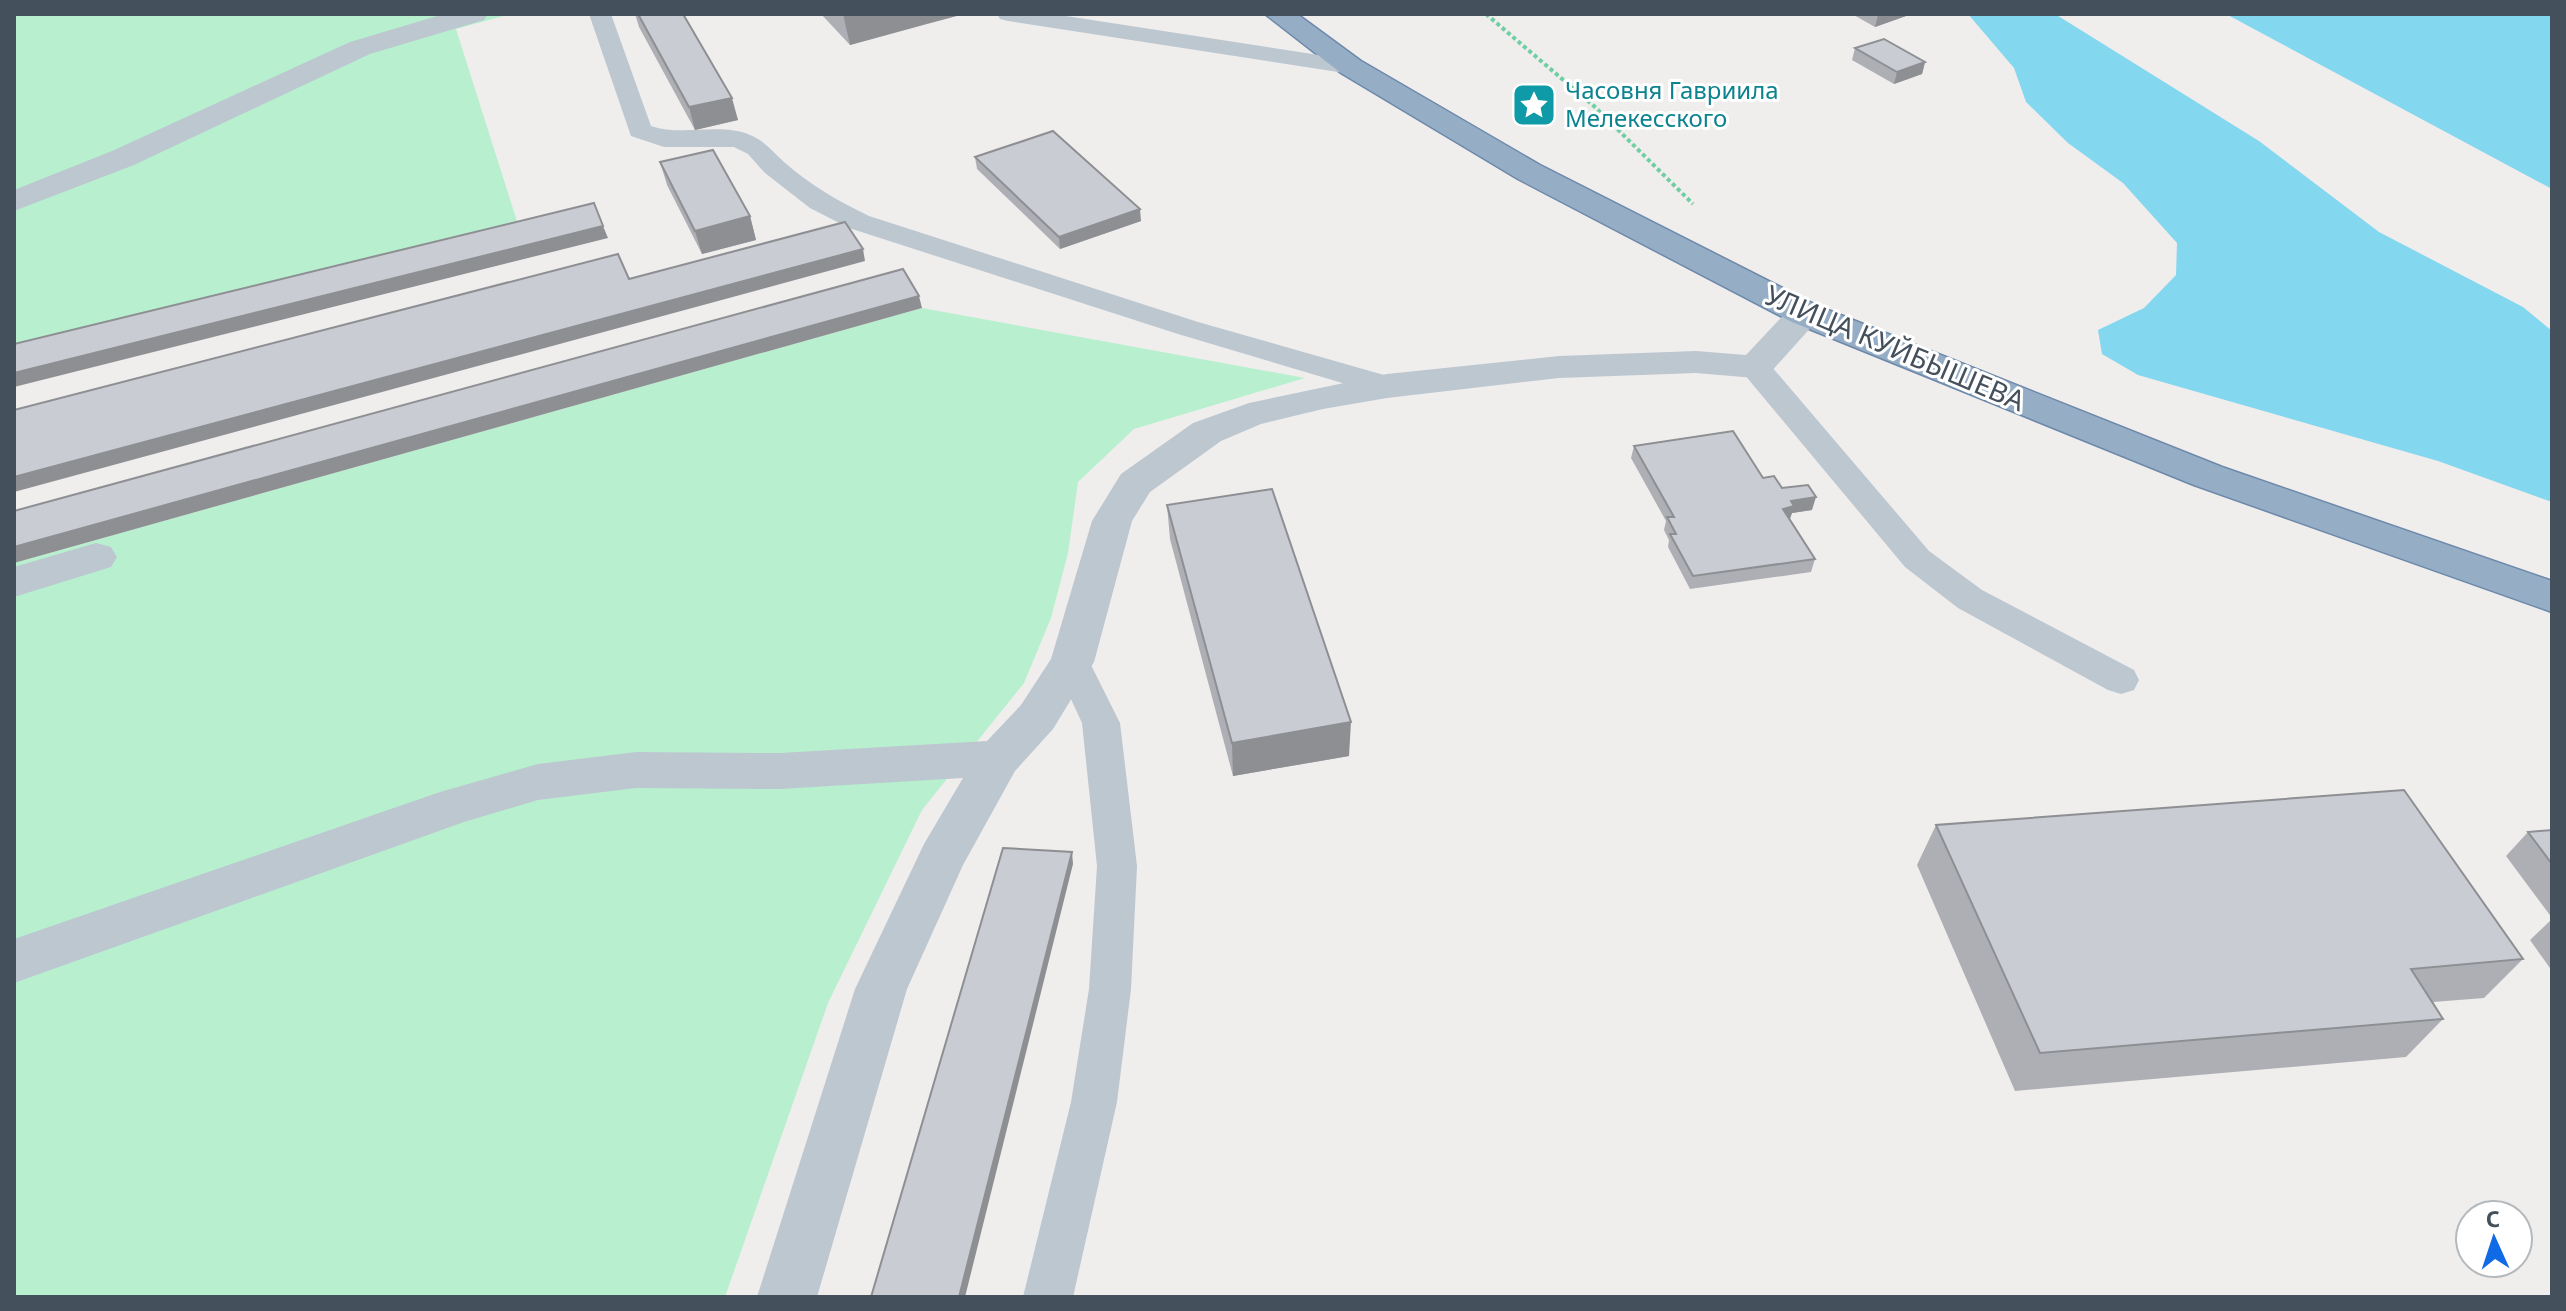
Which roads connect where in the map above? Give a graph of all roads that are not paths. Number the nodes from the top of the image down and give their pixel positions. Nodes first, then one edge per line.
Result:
1 (474, 14) edge
2 (600, 14) edge
3 (1008, 14) edge
4 (1279, 14) edge
5 (1351, 67) junction
6 (14, 201) edge
7 (1805, 314) junction
8 (1755, 367) junction
9 (1387, 386) junction
10 (96, 557) dead end
11 (14, 582) edge
12 (2552, 597) edge
13 (1072, 662) junction
14 (2121, 680) dead end
15 (999, 758) junction
16 (14, 961) edge
17 (787, 1297) edge
18 (1048, 1297) edge

1 - 6 street
2 - 9 lane
3 - 5 lane
4 - 5 highway, УЛИЦА КУЙБЫШЕВА
5 - 7 highway, УЛИЦА КУЙБЫШЕВА
7 - 8 street
7 - 12 highway, УЛИЦА КУЙБЫШЕВА
8 - 9 street
8 - 14 lane
9 - 13 street
10 - 11 street
13 - 15 street
13 - 18 lane
15 - 16 street
15 - 17 street

